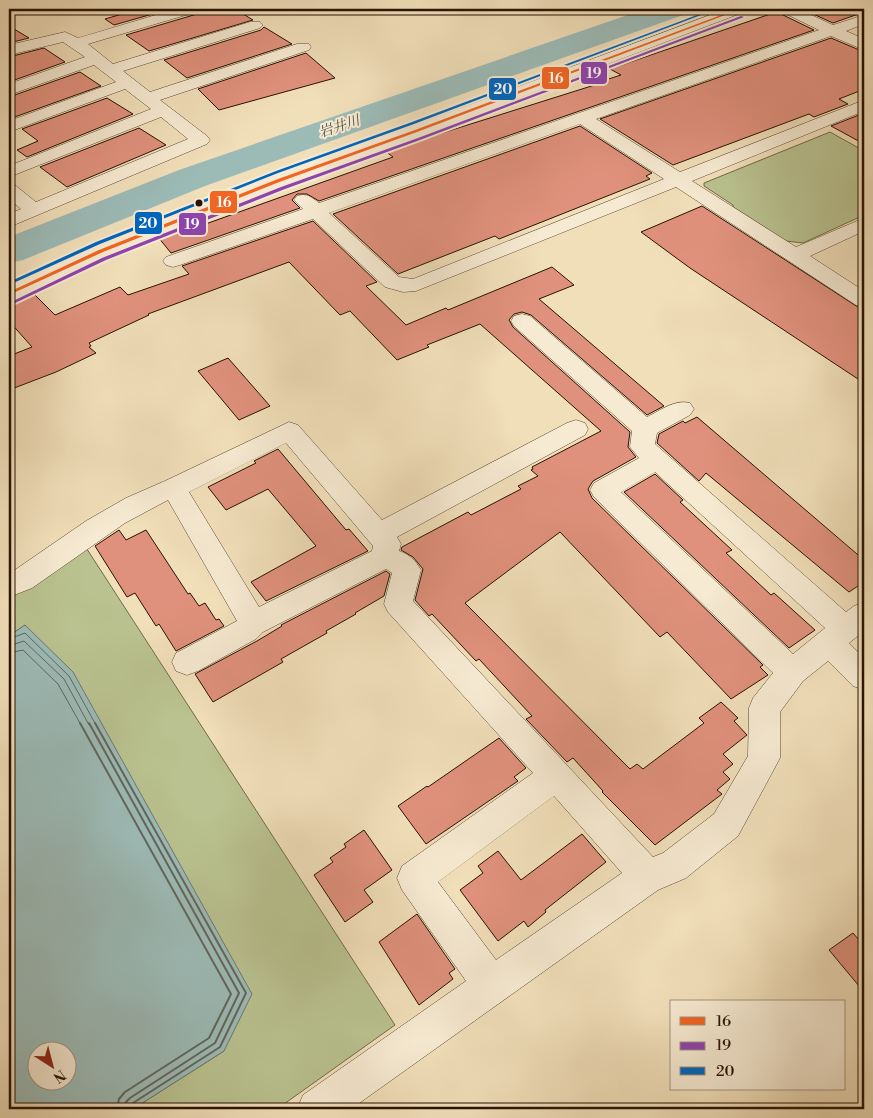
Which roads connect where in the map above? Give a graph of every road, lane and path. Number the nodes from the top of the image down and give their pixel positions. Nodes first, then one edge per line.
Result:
1 (191, 9) edge
2 (740, 9) edge
3 (787, 9) edge
4 (864, 19) edge
5 (255, 24) dead end
6 (830, 29) junction
7 (76, 43) junction
8 (864, 45) edge
9 (303, 47) dead end
10 (9, 50) edge
11 (95, 59) junction
12 (110, 70) junction
13 (127, 83) junction
14 (9, 90) edge
15 (148, 98) junction
16 (864, 105) edge
17 (162, 110) junction
18 (581, 117) junction
19 (9, 127) edge
20 (9, 172) edge
21 (280, 180) junction
22 (679, 180) junction
23 (9, 190) edge
24 (34, 210) junction
25 (315, 210) junction
26 (9, 221) edge
27 (864, 224) edge
28 (795, 255) junction
29 (173, 261) dead end
30 (9, 294) edge
31 (864, 300) edge
32 (522, 321) dead end
33 (682, 409) dead end
34 (576, 429) dead end
35 (645, 429) junction
36 (657, 459) junction
37 (174, 488) junction
38 (381, 546) junction
39 (9, 586) edge
40 (253, 623) junction
41 (846, 629) edge
42 (187, 662) dead end
43 (792, 672) junction
44 (864, 677) edge
45 (556, 775) junction
46 (646, 877) junction
47 (491, 985) junction
48 (317, 1109) edge

1 - 7 street
2 - 21 street
3 - 6 street
4 - 6 street
5 - 12 street
6 - 8 street
6 - 18 street
7 - 10 street
7 - 11 street
9 - 15 street
11 - 12 street
11 - 14 street
12 - 13 street
13 - 15 street
13 - 19 street
15 - 17 street
16 - 22 street
17 - 20 street
17 - 24 street
18 - 22 street
18 - 25 street
21 - 25 street
21 - 30 street
22 - 25 street
22 - 28 street
23 - 24 street
24 - 26 street
25 - 29 street
27 - 28 street
28 - 31 street
32 - 35 street
33 - 35 street
34 - 38 street
35 - 36 street
36 - 41 street
36 - 43 street
37 - 38 street
37 - 39 street
37 - 40 street
38 - 40 street
38 - 45 street
40 - 42 street
41 - 43 street
41 - 44 street
43 - 46 street
45 - 46 street
45 - 47 street
46 - 47 street
47 - 48 street

